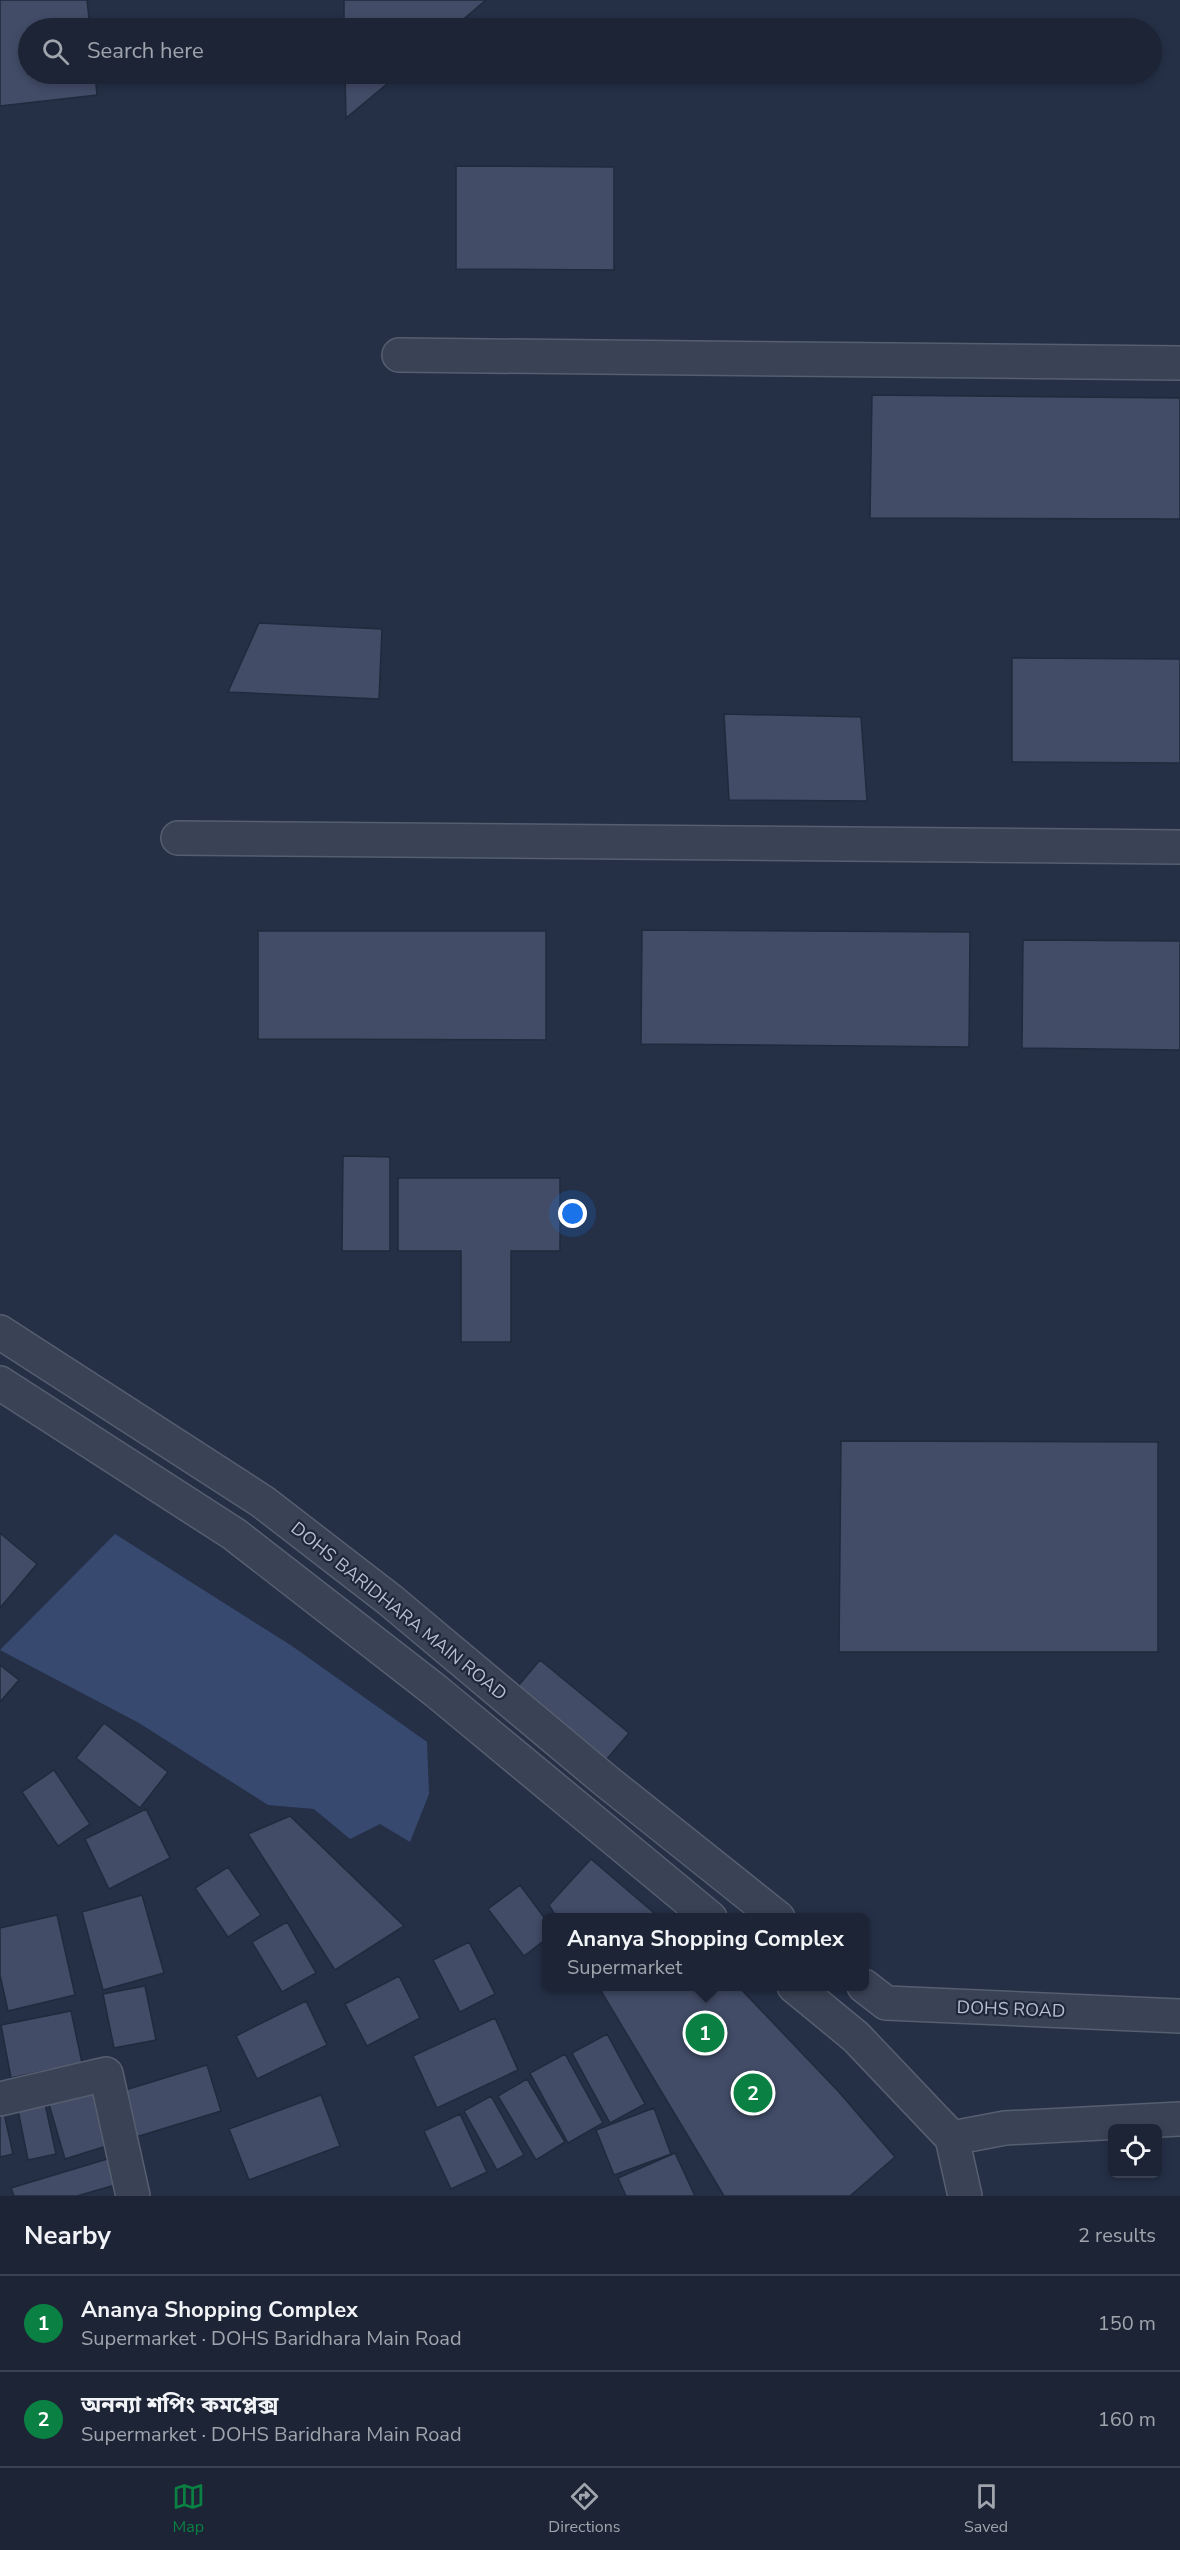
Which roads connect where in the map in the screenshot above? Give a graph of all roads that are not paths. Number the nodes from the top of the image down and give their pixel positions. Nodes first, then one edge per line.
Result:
1 (399, 355) dead end
2 (1180, 363) edge
3 (178, 838) dead end
4 (1180, 847) edge
5 (0, 1332) edge
6 (0, 1383) edge
7 (705, 1913) edge
8 (773, 1913) edge
9 (800, 1991) edge
10 (875, 1995) edge
11 (1180, 2016) edge
12 (856, 2037) junction
13 (0, 2099) edge
14 (1180, 2119) edge
15 (952, 2138) junction
16 (133, 2196) edge
17 (965, 2196) edge

1 - 2 street
3 - 4 street
5 - 8 street, DOHS BARIDHARA MAIN ROAD
6 - 7 street
9 - 12 street
10 - 11 street, DOHS ROAD
10 - 12 street, DOHS ROAD
12 - 15 street
13 - 16 street
14 - 15 street
15 - 17 street

